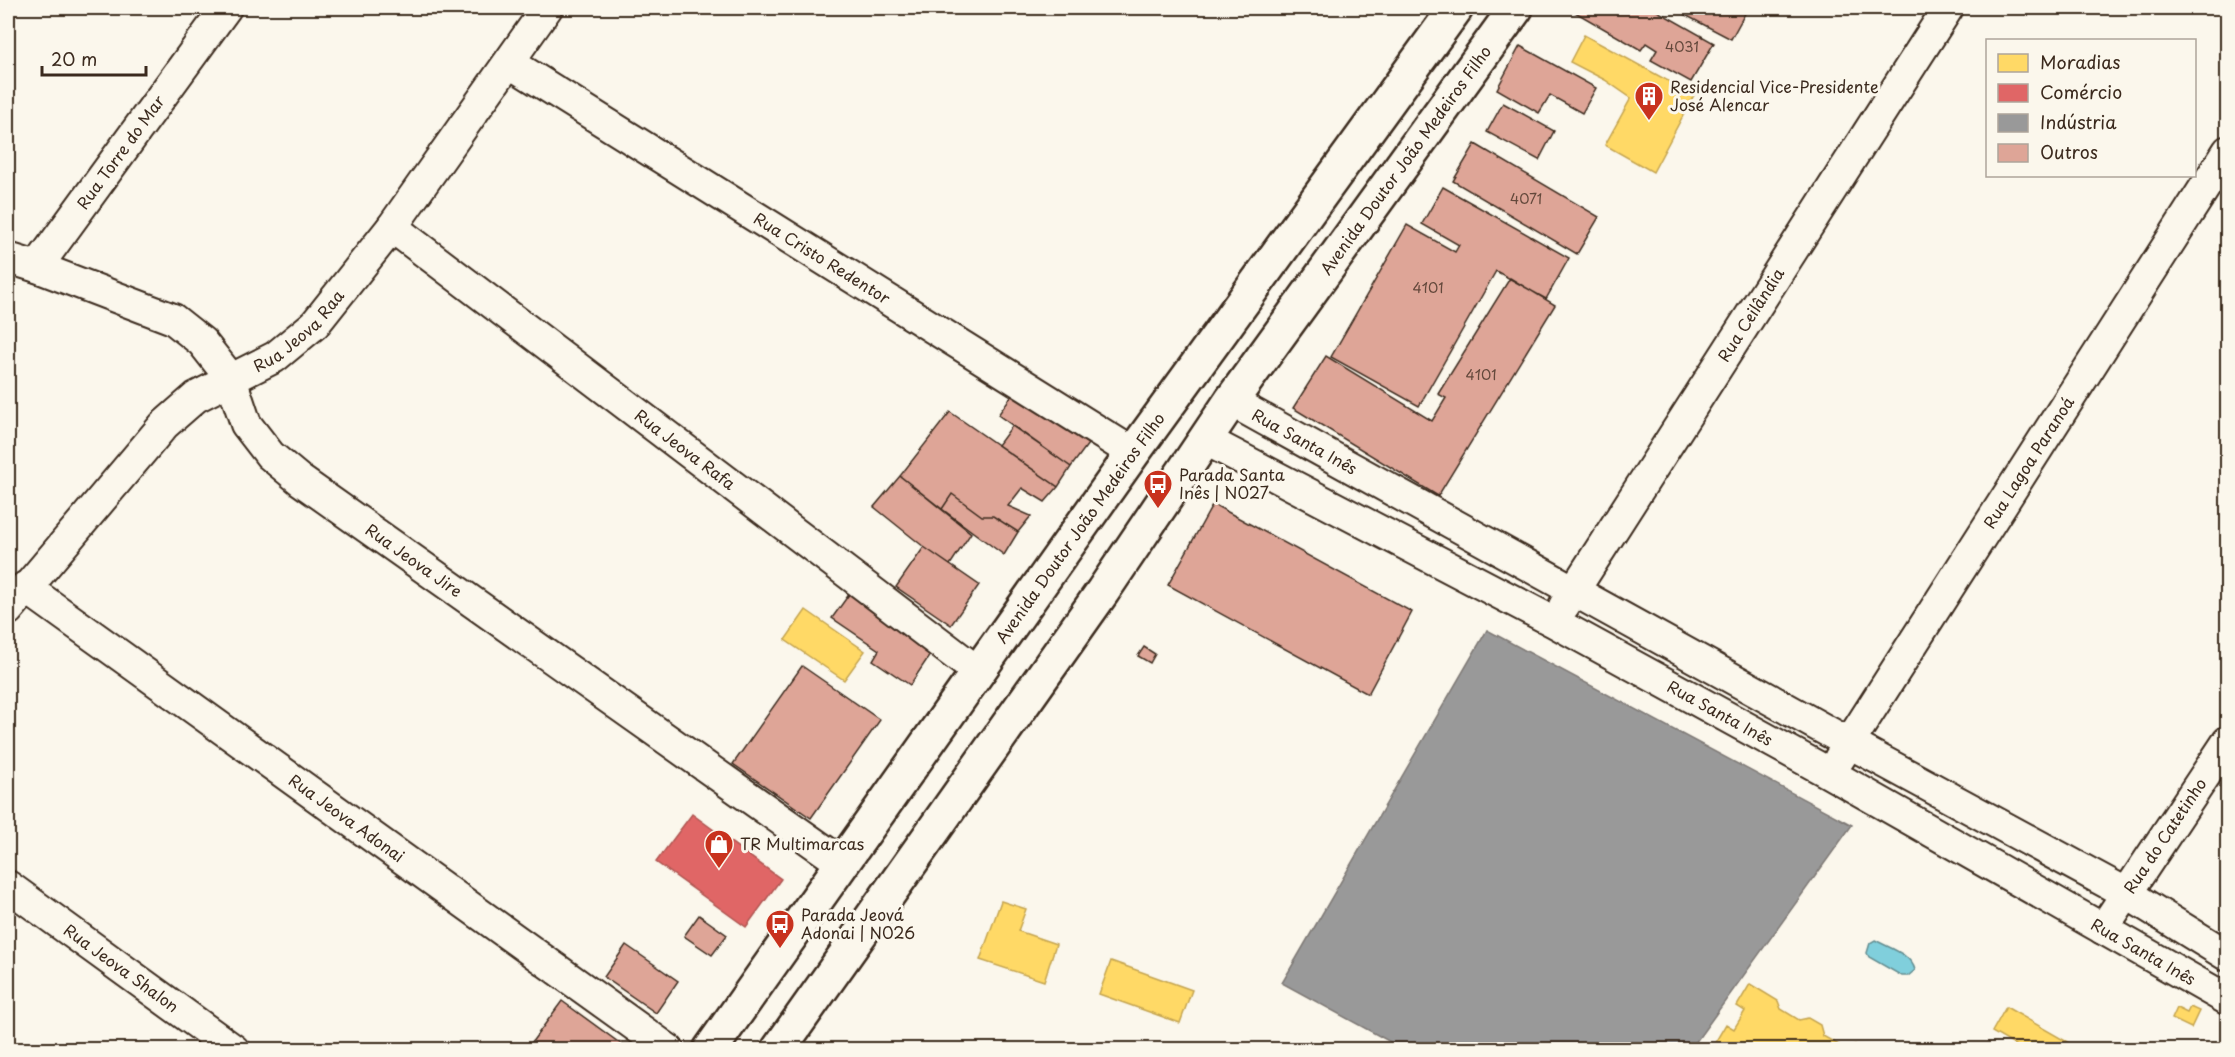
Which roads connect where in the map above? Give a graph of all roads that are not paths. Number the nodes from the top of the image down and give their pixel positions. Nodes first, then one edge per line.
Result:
1 (226, 8) edge
2 (548, 8) edge
3 (1456, 8) edge
4 (1516, 8) edge
5 (1948, 8) edge
6 (510, 63) junction
7 (2228, 151) edge
8 (392, 226) junction
9 (8, 258) edge
10 (38, 267) junction
11 (231, 379) junction
12 (1231, 402) junction
13 (1206, 440) junction
14 (1133, 453) junction
15 (26, 587) junction
16 (1572, 590) junction
17 (8, 610) edge
18 (1554, 622) junction
19 (978, 672) junction
20 (2228, 741) edge
21 (1850, 743) junction
22 (1829, 773) junction
23 (842, 863) junction
24 (8, 886) edge
25 (2126, 893) junction
26 (2103, 929) junction
27 (2228, 956) edge
28 (2228, 1000) edge
29 (234, 1050) edge
30 (669, 1050) edge
31 (710, 1050) edge
32 (778, 1050) edge

1 - 10 street, Rua Torre do Mar
2 - 6 street, Rua Jeova Raa
3 - 14 main road, Avenida Doutor João Medeiros Filho
4 - 12 main road, Avenida Doutor João Medeiros Filho
5 - 16 street, Rua Ceilândia
6 - 8 street, Rua Jeova Raa
6 - 14 street, Rua Cristo Redentor
7 - 21 street, Rua Lagoa Paranoá
8 - 11 street, Rua Jeova Raa
8 - 19 street, Rua Jeova Rafa
9 - 10 street, Rua Jeova Jire
10 - 11 street, Rua Jeova Jire
11 - 15 street, Rua Jeova Raa
11 - 23 street, Rua Jeova Jire
12 - 13 main road, Avenida Doutor João Medeiros Filho
12 - 16 street, Rua Santa Inês
13 - 18 street, Rua Santa Inês
13 - 32 main road, Avenida Doutor João Medeiros Filho
14 - 19 main road, Avenida Doutor João Medeiros Filho
15 - 17 street, Rua Jeova Raa
15 - 30 street, Rua Jeova Adonai
16 - 18 street, Rua Ceilândia
16 - 21 street, Rua Santa Inês
18 - 22 street, Rua Santa Inês
19 - 23 main road, Avenida Doutor João Medeiros Filho
20 - 25 street, Rua do Catetinho
21 - 22 street, Rua Lagoa Paranoá
21 - 25 street, Rua Santa Inês
22 - 26 street, Rua Santa Inês
23 - 31 main road, Avenida Doutor João Medeiros Filho
24 - 29 street, Rua Jeova Shalon
25 - 26 street, Rua do Catetinho
25 - 27 street, Rua Santa Inês
26 - 28 street, Rua Santa Inês

